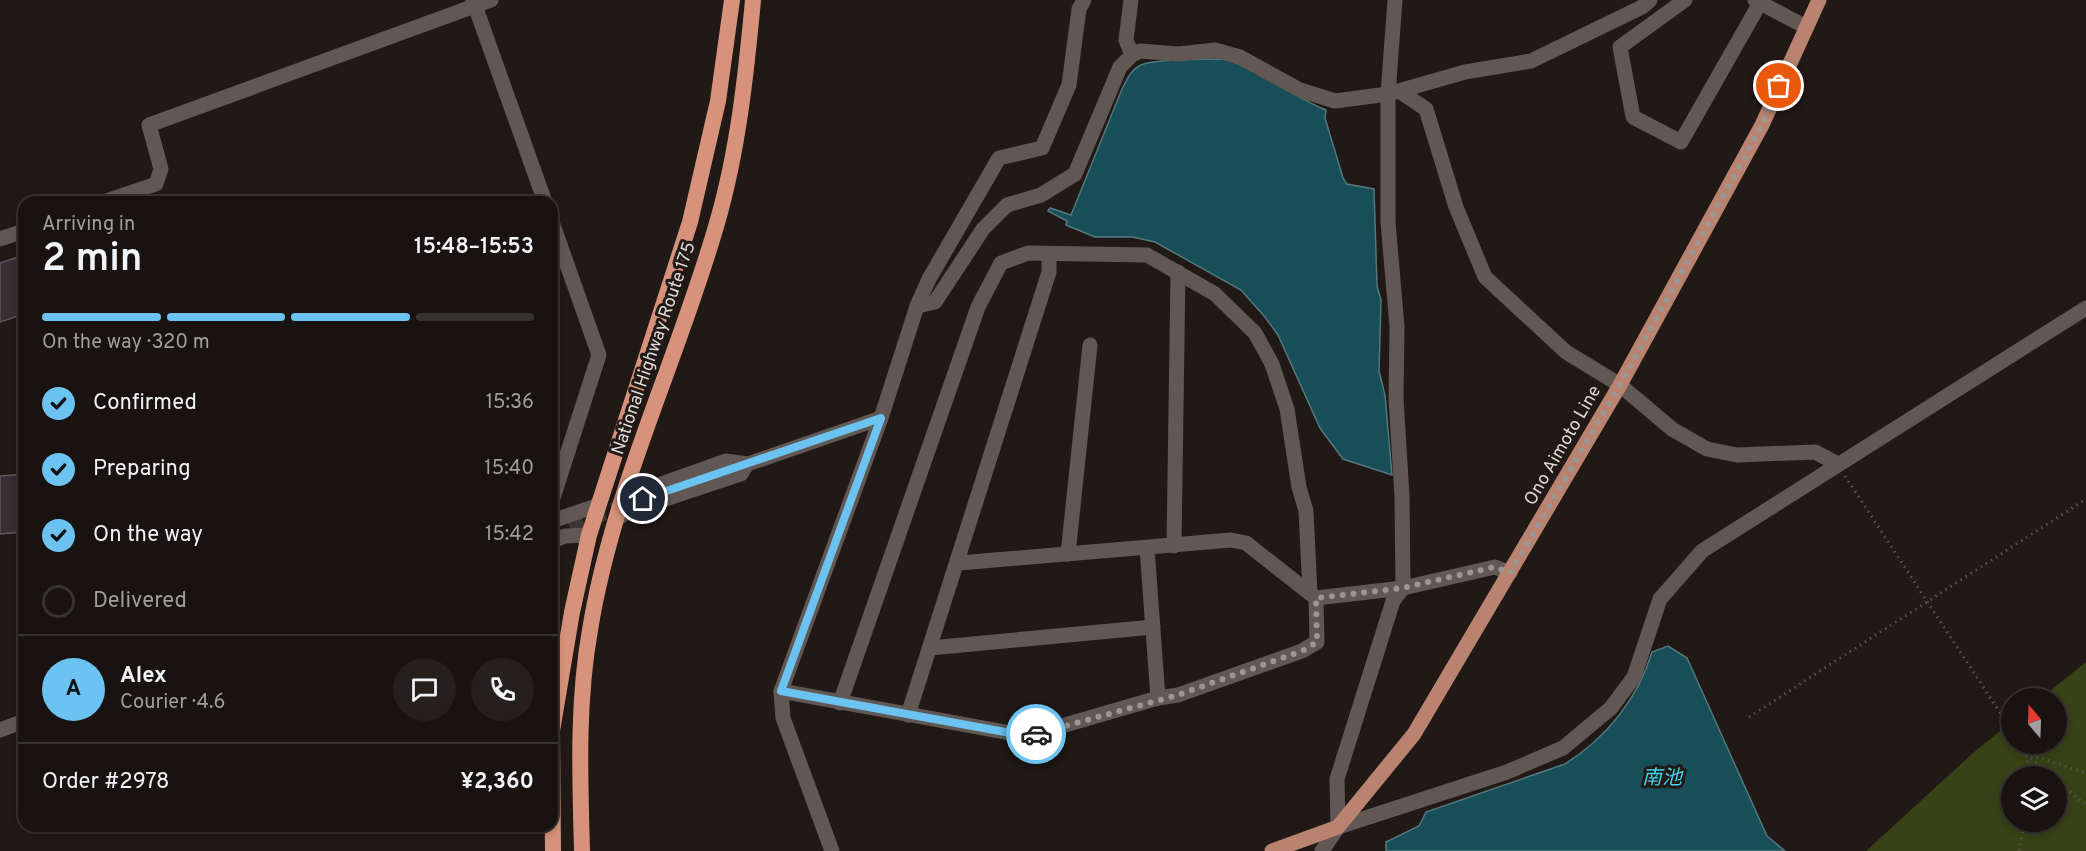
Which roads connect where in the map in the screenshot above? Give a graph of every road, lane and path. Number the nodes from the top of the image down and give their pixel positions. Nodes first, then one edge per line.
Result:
1 (491, 0) edge
2 (732, 0) edge
3 (753, 0) edge
4 (1084, 0) edge
5 (1131, 0) edge
6 (1395, 0) edge
7 (1650, 0) edge
8 (1685, 0) edge
9 (1819, 0) edge
10 (1758, 1) edge
11 (474, 3) edge
12 (1806, 27) junction
13 (1131, 55) junction
14 (1394, 93) junction
15 (121, 196) edge
16 (543, 196) edge
17 (18, 233) edge
18 (0, 239) edge
19 (558, 239) edge
20 (1049, 254) junction
21 (1178, 272) junction
22 (917, 306) junction
23 (2086, 308) edge
24 (1090, 345) dead end
25 (1620, 385) junction
26 (881, 418) junction
27 (747, 464) junction
28 (1838, 464) junction
29 (558, 482) edge
30 (627, 484) junction
31 (643, 499) tunnel mouth
32 (2086, 499) edge
33 (599, 505) junction
34 (558, 519) edge
35 (616, 519) junction
36 (569, 526) tunnel mouth
37 (558, 530) edge
38 (589, 535) junction
39 (558, 539) edge
40 (1174, 546) junction
41 (1147, 548) junction
42 (1068, 554) junction
43 (959, 563) junction
44 (1510, 573) junction
45 (1402, 588) junction
46 (1313, 596) junction
47 (1928, 601) junction
48 (1153, 627) junction
49 (930, 648) junction
50 (781, 691) junction
51 (558, 695) edge
52 (1158, 698) junction
53 (840, 703) junction
54 (2001, 714) edge
55 (908, 715) junction
56 (1749, 717) dead end
57 (18, 723) edge
58 (0, 730) edge
59 (2026, 754) edge
60 (2028, 754) edge
61 (2041, 766) edge
62 (2086, 773) edge
63 (2067, 788) edge
64 (2086, 805) edge
65 (1338, 826) junction
66 (553, 832) edge
67 (2023, 832) edge
68 (553, 851) edge
69 (582, 851) edge
70 (832, 851) edge
71 (1272, 851) edge
72 (1322, 851) edge
73 (2019, 851) edge

1 - 11 street
2 - 33 highway, National Highway Route 175
3 - 30 highway, National Highway Route 175
4 - 22 street
5 - 13 street
6 - 14 street
7 - 14 street
8 - 10 street
9 - 12 main road, Ono Aimoto Line
10 - 12 street
11 - 15 street
11 - 16 street
12 - 25 main road, Ono Aimoto Line
13 - 14 street
13 - 22 street
14 - 25 street
14 - 45 street
17 - 18 street
19 - 29 street
20 - 21 street
20 - 43 street
20 - 53 street
21 - 40 street
21 - 46 street
22 - 26 street
23 - 28 street
24 - 42 street
25 - 28 street
25 - 44 main road, Ono Aimoto Line
26 - 27 street
26 - 50 street
27 - 30 street
27 - 31 street
27 - 35 street
28 - 47 path
28 - 65 street
30 - 35 highway, National Highway Route 175
32 - 47 path
33 - 34 street
33 - 38 highway, National Highway Route 175
35 - 69 highway, National Highway Route 175
36 - 37 street
38 - 39 street
38 - 51 highway, National Highway Route 175
40 - 41 street
40 - 46 street
41 - 42 street
41 - 48 street
42 - 43 street
43 - 49 street
44 - 45 street
44 - 65 main road, Ono Aimoto Line
45 - 46 street
45 - 65 street
46 - 52 street
47 - 54 path
47 - 56 path
48 - 49 street
48 - 52 street
49 - 55 street
50 - 53 street
50 - 70 street
52 - 55 street
53 - 55 street
57 - 58 street
59 - 61 path
60 - 62 path
63 - 64 path
65 - 71 main road, Ono Aimoto Line
65 - 72 street
66 - 68 highway, National Highway Route 175
67 - 73 path

